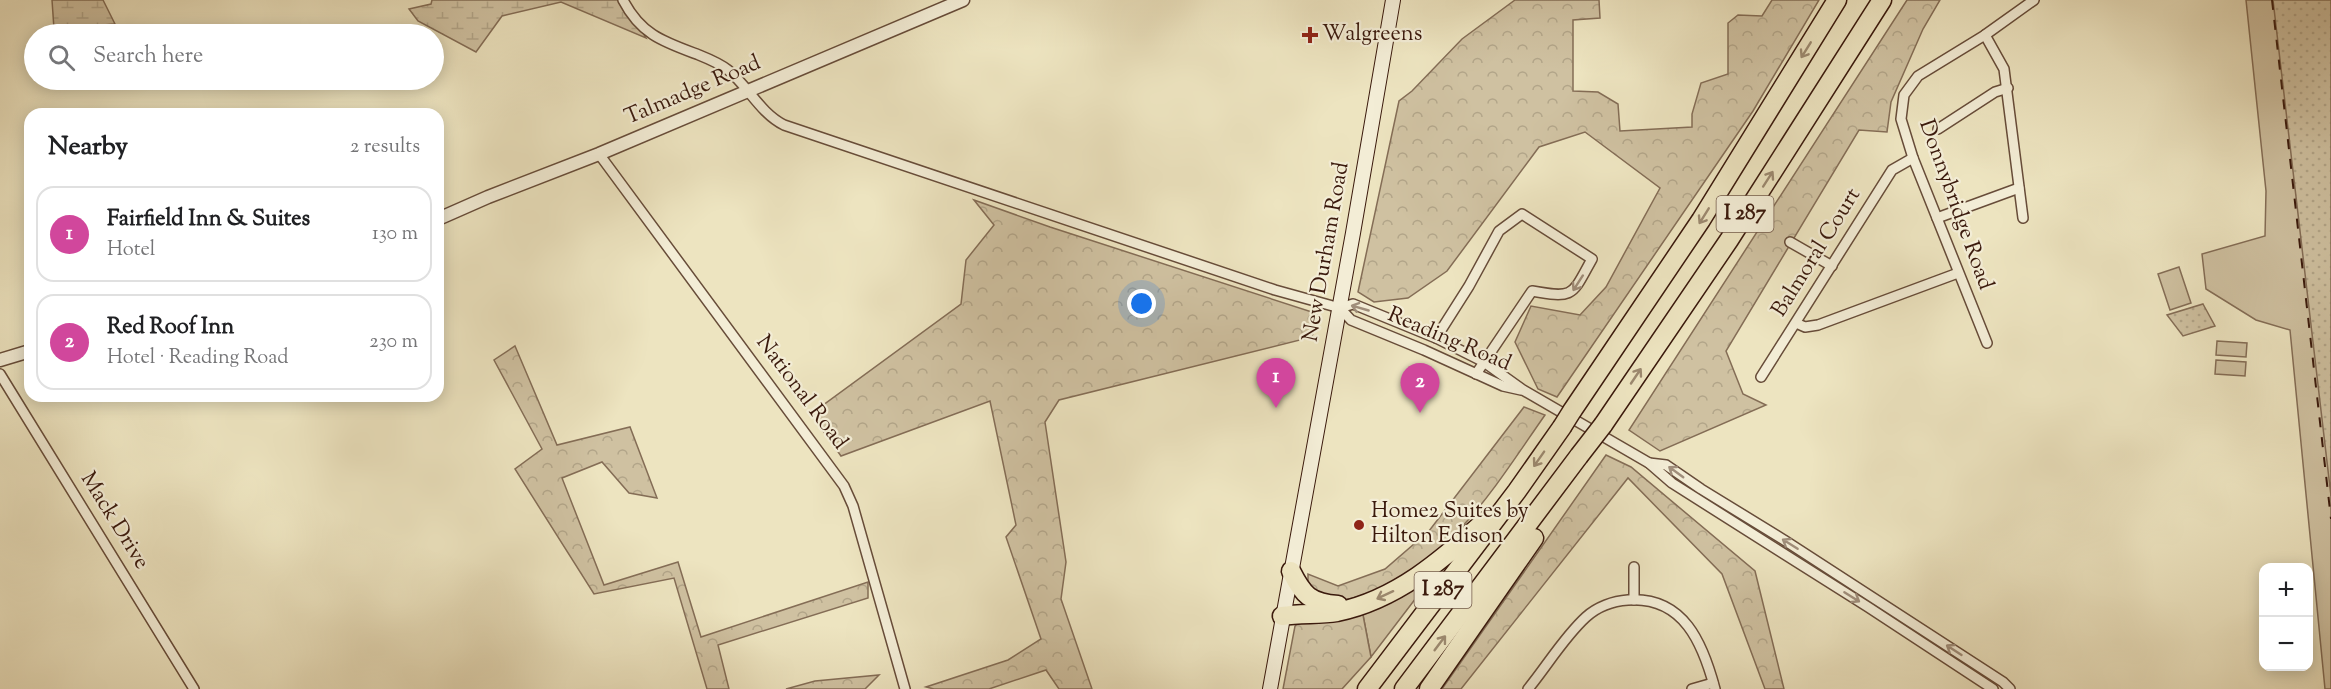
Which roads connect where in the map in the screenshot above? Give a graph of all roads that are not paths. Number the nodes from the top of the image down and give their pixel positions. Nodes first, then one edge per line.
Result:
1 (623, 0) edge
2 (963, 0) edge
3 (1393, 0) edge
4 (1837, 0) edge
5 (1882, 0) edge
6 (2014, 0) edge
7 (2034, 0) edge
8 (2020, 9) junction
9 (1985, 35) junction
10 (2008, 88) junction
11 (748, 90) junction
12 (1938, 129) dead end
13 (599, 154) junction
14 (1912, 158) junction
15 (2019, 188) junction
16 (444, 216) edge
17 (1937, 218) junction
18 (2023, 218) dead end
19 (1790, 242) dead end
20 (1832, 266) junction
21 (1958, 273) junction
22 (1340, 308) junction
23 (1796, 323) junction
24 (1436, 338) junction
25 (1987, 343) dead end
26 (24, 353) edge
27 (0, 360) edge
28 (1484, 362) junction
29 (0, 374) edge
30 (1476, 374) junction
31 (1761, 377) dead end
32 (1523, 390) junction
33 (1649, 463) junction
34 (1569, 472) junction
35 (1517, 491) junction
36 (1634, 567) dead end
37 (1291, 571) junction
38 (1634, 600) junction
39 (1355, 607) junction
40 (1282, 616) junction
41 (1714, 686) edge
42 (2007, 686) edge
43 (194, 689) edge
44 (905, 689) edge
45 (1270, 689) edge
46 (1367, 689) edge
47 (1404, 689) edge
48 (1428, 689) edge
49 (1528, 689) edge
50 (1692, 689) edge
51 (1993, 689) edge

1 - 11 street
2 - 11 street, Talmadge Road
3 - 22 main road, New Durham Road
4 -> 35 highway, I 287, bridge
34 -> 5 highway, I 287, bridge
6 - 8 street
7 - 8 street, Donnybridge Road
8 - 9 street, Donnybridge Road
9 - 10 street
9 - 14 street, Donnybridge Road
10 - 12 street
10 - 15 street
11 - 13 street, Talmadge Road
11 - 22 street
13 - 16 street, Talmadge Road
13 - 44 street, National Road
14 - 17 street, Donnybridge Road
14 - 20 street, Balmoral Court
15 - 17 street
15 - 18 street
17 - 21 street, Donnybridge Road
19 - 20 street
20 - 23 street, Balmoral Court
21 - 23 street
21 - 25 street, Donnybridge Road
24 -> 22 street, Reading Road
22 - 30 street, Reading Road
22 - 37 main road, New Durham Road
23 - 31 street, Balmoral Court
24 - 28 street, Reading Road
24 -> 28 street
26 - 27 street
28 - 30 street
28 - 32 street, Reading Road
29 - 43 street, Mack Drive
30 - 32 street, Reading Road
32 - 33 street
42 -> 33 street
33 -> 51 street
47 -> 34 highway, I 287
34 - 48 highway
35 -> 39 highway
35 - 46 highway, I 287
36 - 38 street
37 - 39 highway
37 - 40 main road, New Durham Road
38 - 41 street
38 - 49 street
39 - 40 highway
40 - 45 main road, New Durham Road
41 - 50 street

